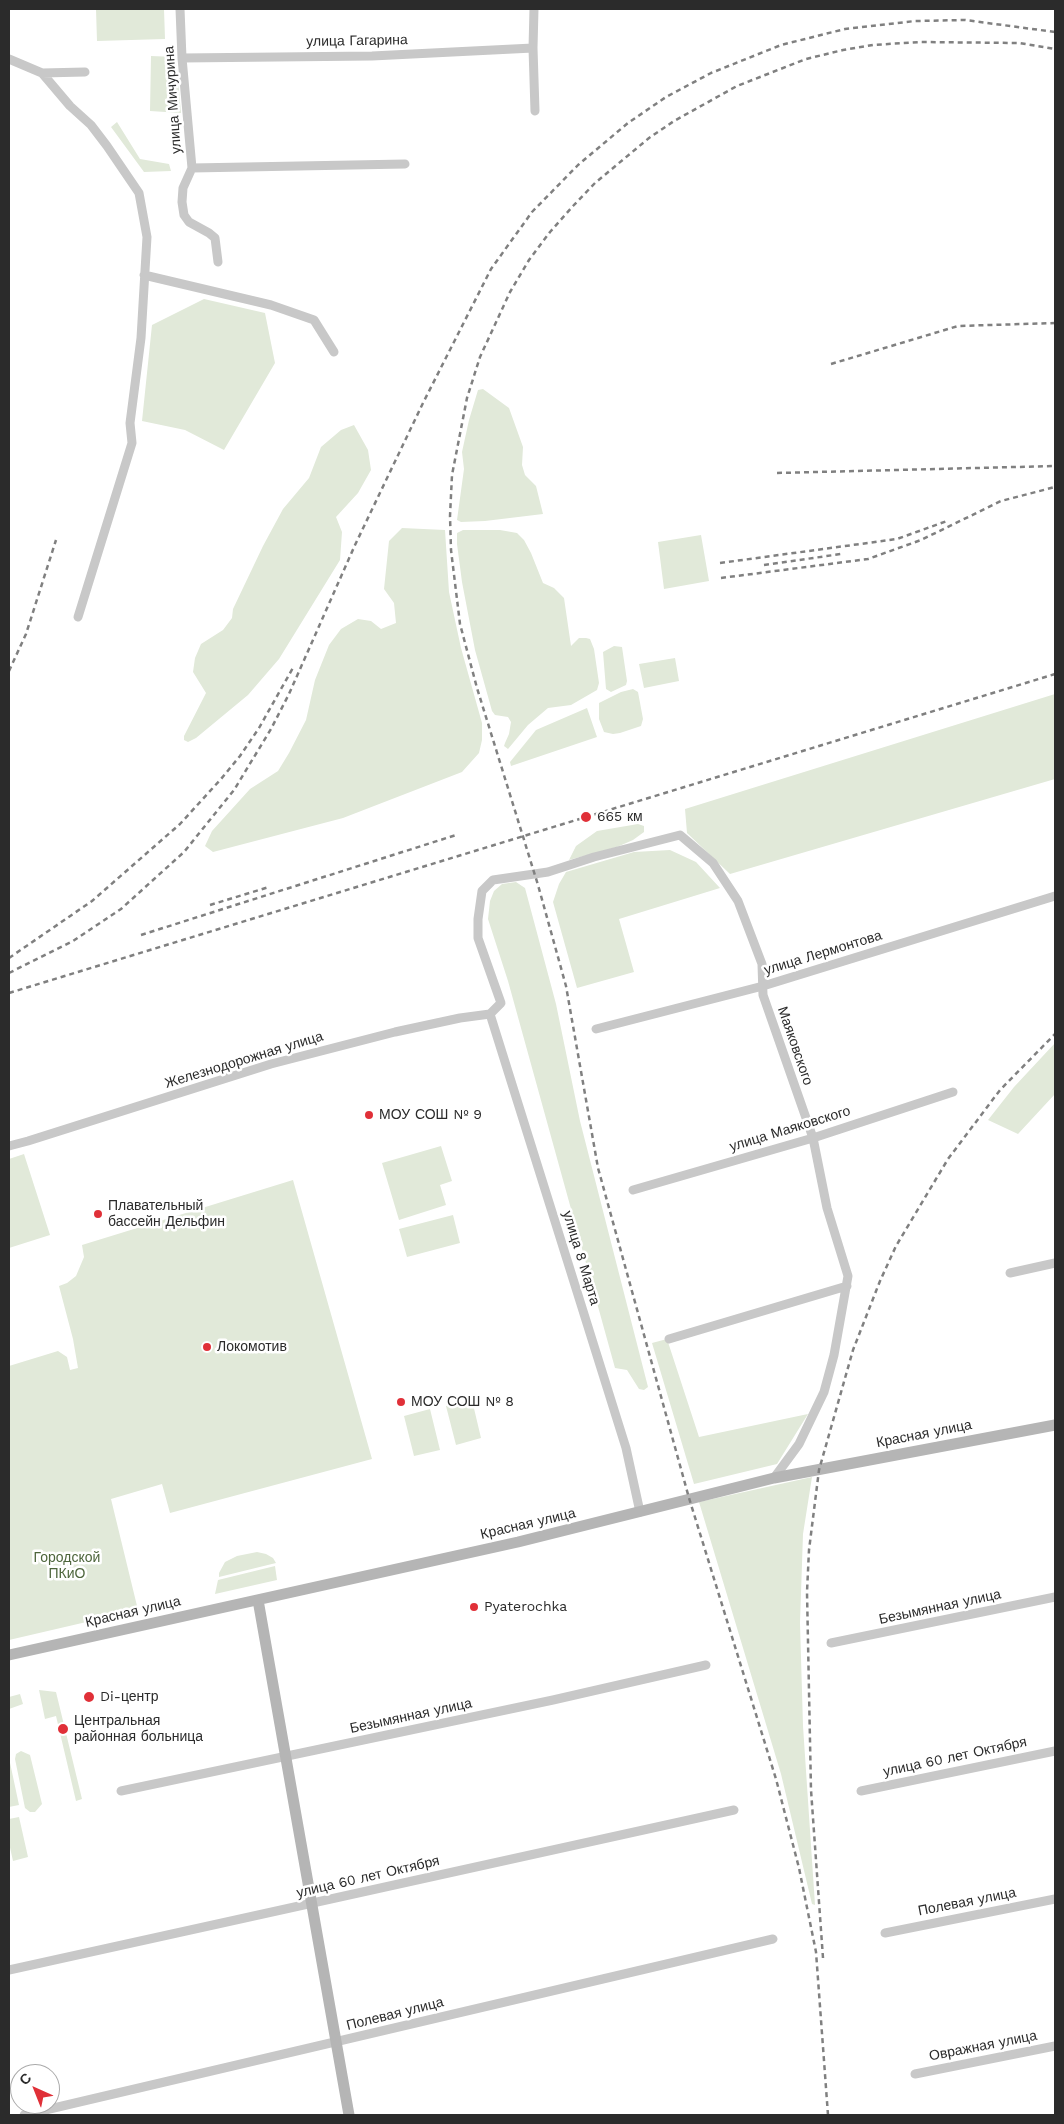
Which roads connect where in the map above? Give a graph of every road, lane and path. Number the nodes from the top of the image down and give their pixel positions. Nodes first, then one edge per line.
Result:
1 (180, 9) edge
2 (534, 9) edge
3 (533, 48) junction
4 (182, 58) junction
5 (9, 60) edge
6 (85, 72) dead end
7 (42, 73) junction
8 (535, 111) dead end
9 (405, 164) dead end
10 (192, 168) junction
11 (218, 262) dead end
12 (144, 275) junction
13 (334, 352) dead end
14 (78, 617) dead end
15 (1055, 896) edge
16 (763, 986) junction
17 (490, 1014) junction
18 (596, 1029) dead end
19 (953, 1092) dead end
20 (813, 1138) junction
21 (9, 1146) edge
22 (633, 1190) dead end
23 (1055, 1263) edge
24 (1010, 1273) dead end
25 (846, 1286) junction
26 (669, 1339) dead end
27 (1055, 1425) edge
28 (774, 1478) junction
29 (640, 1512) junction
30 (1055, 1597) edge
31 (258, 1600) junction
32 (831, 1643) dead end
33 (9, 1656) edge
34 (706, 1665) dead end
35 (1055, 1751) edge
36 (285, 1757) junction
37 (122, 1791) dead end
38 (861, 1791) dead end
39 (734, 1810) dead end
40 (1055, 1898) edge
41 (310, 1904) junction
42 (885, 1933) dead end
43 (773, 1939) dead end
44 (9, 1970) edge
45 (337, 2042) junction
46 (1055, 2046) edge
47 (915, 2074) dead end
48 (24, 2115) edge
49 (349, 2115) edge

1 - 4 street, улица Мичурина
2 - 3 street
3 - 4 street, улица Гагарина
3 - 8 street
4 - 10 street, улица Мичурина
5 - 7 street
6 - 7 street
7 - 12 street
9 - 10 street
10 - 11 street, улица Мичурина
12 - 13 street
12 - 14 street
15 - 16 street, улица Лермонтова
16 - 17 street, Маяковского
16 - 18 street, улица Лермонтова
16 - 20 street, Маяковского
17 - 21 street, Железнодорожная улица
17 - 29 street, улица 8 Марта
19 - 20 street, улица Маяковского
20 - 22 street, улица Маяковского
20 - 25 street, Маяковского
23 - 24 street
25 - 26 street
25 - 28 street, Маяковского
27 - 28 street, Красная улица
28 - 29 street, Красная улица
29 - 31 street, Красная улица
30 - 32 street, Безымянная улица
31 - 33 street, Красная улица
31 - 36 street
34 - 36 street, Безымянная улица
35 - 38 street, улица 60 лет Октября
36 - 37 street, Безымянная улица
36 - 41 street
39 - 41 street, улица 60 лет Октября
40 - 42 street, Полевая улица
41 - 44 street, улица 60 лет Октября
41 - 45 street
43 - 45 street, Полевая улица
45 - 48 street, Полевая улица
45 - 49 street
46 - 47 street, Овражная улица

